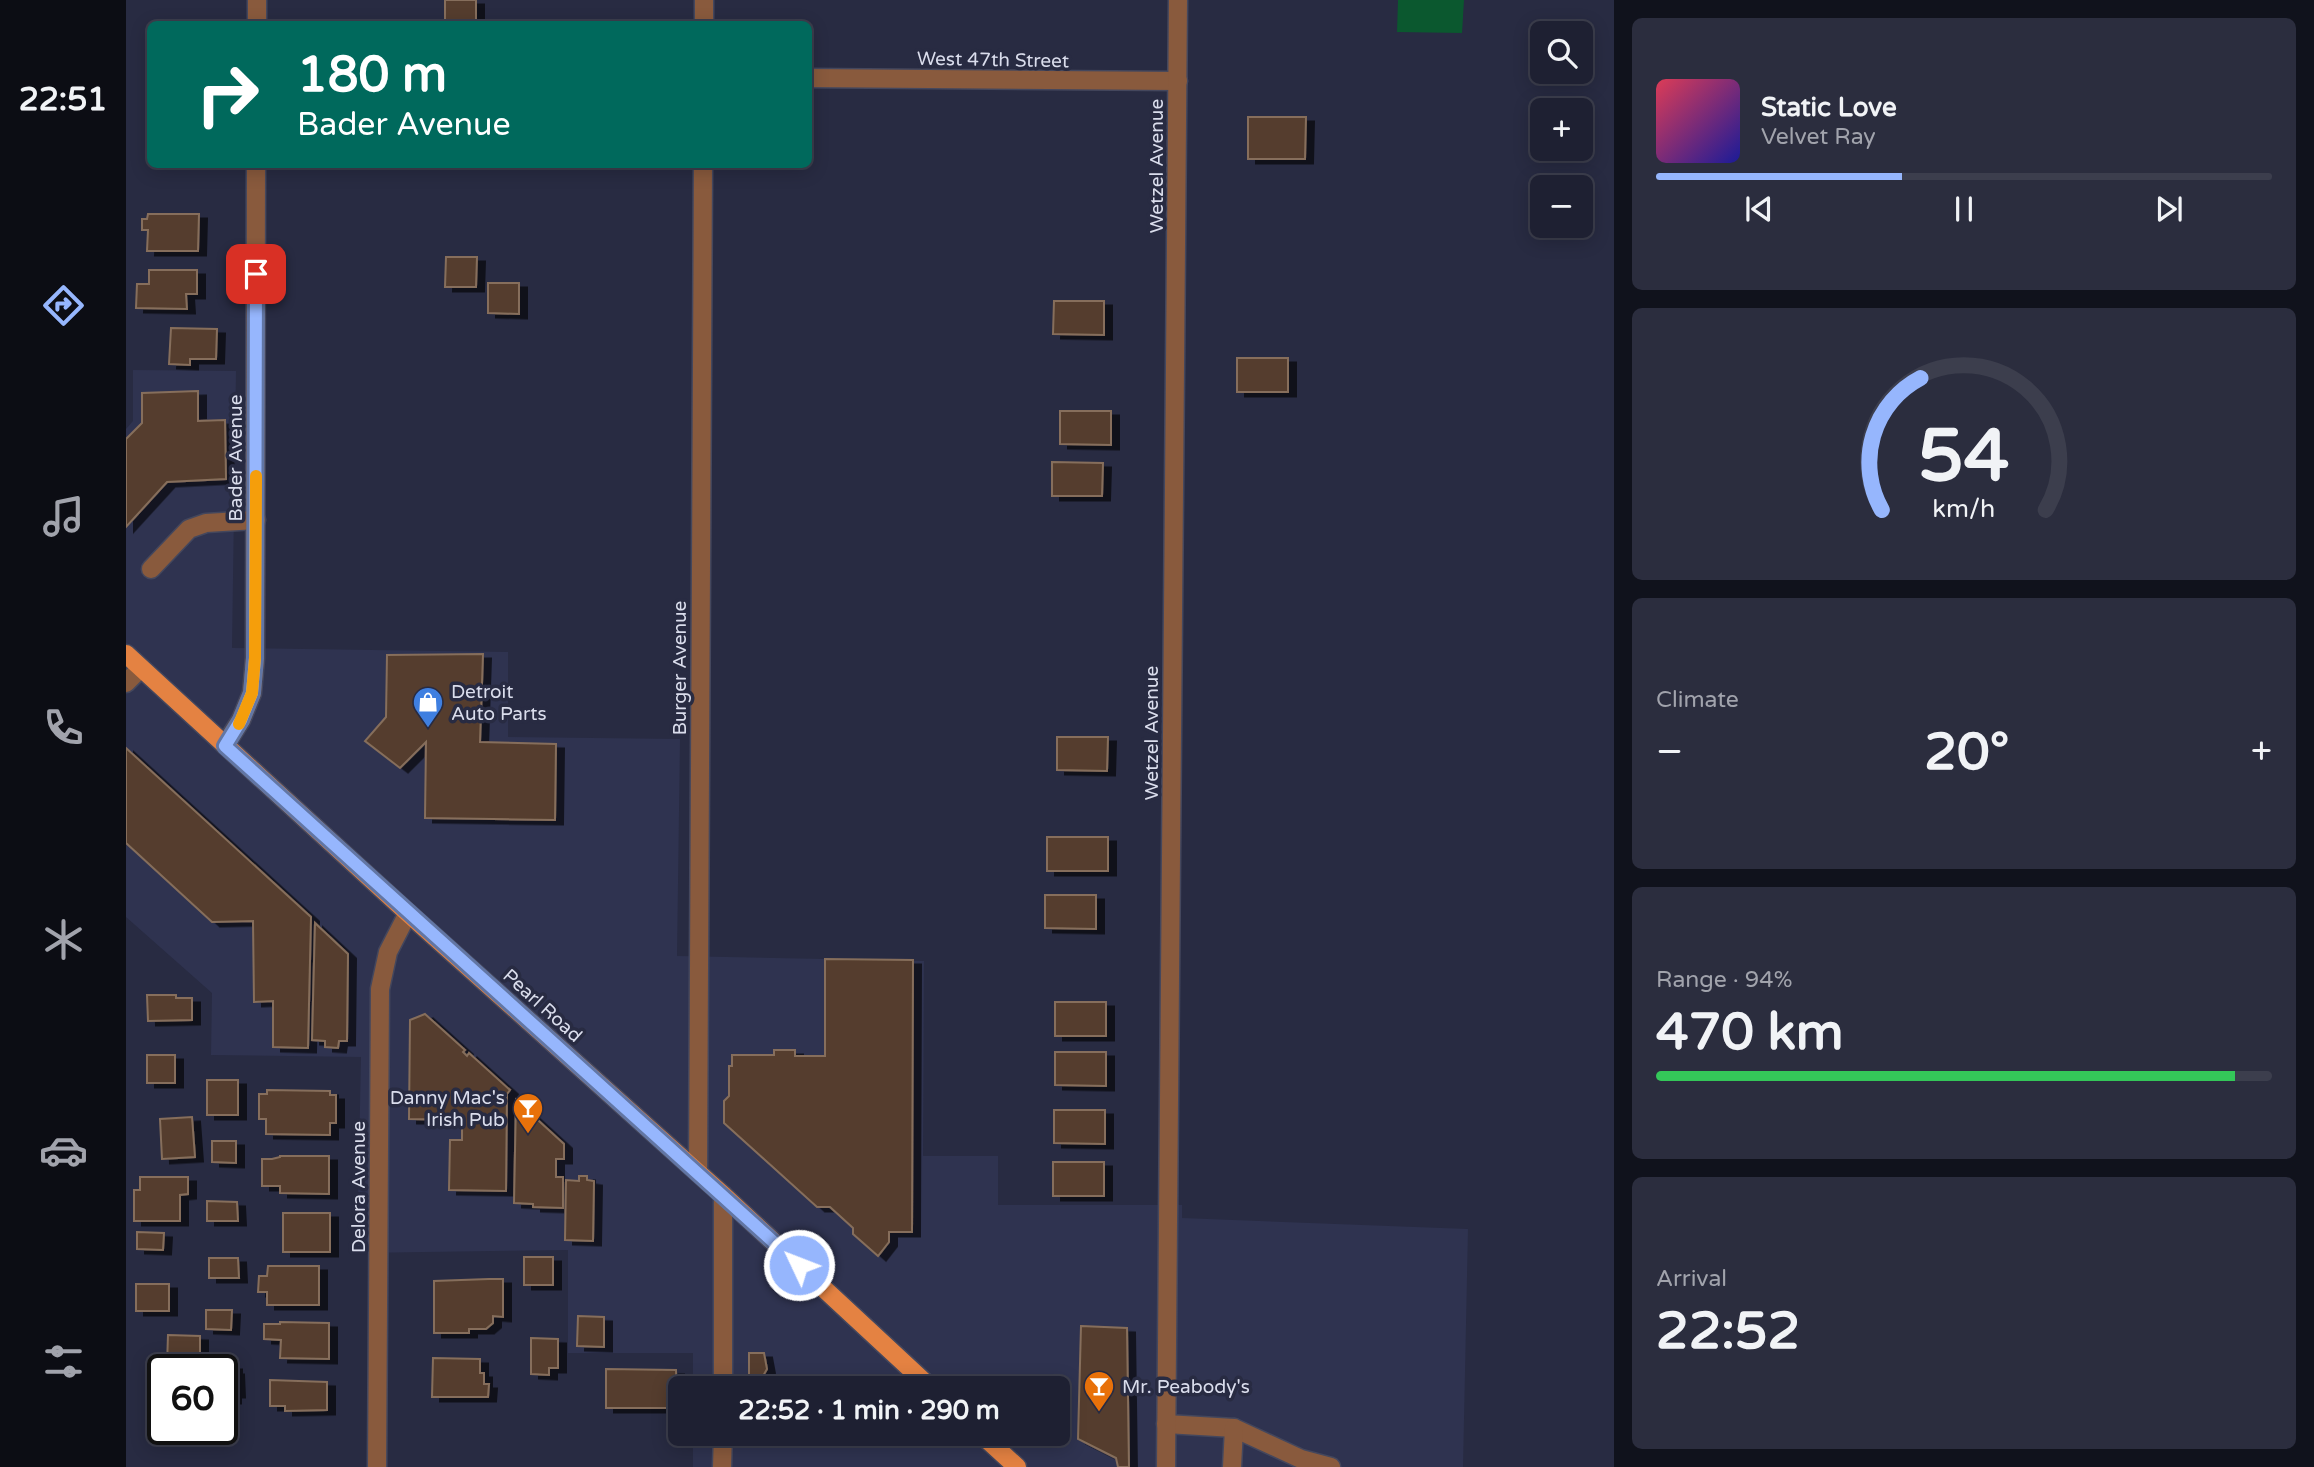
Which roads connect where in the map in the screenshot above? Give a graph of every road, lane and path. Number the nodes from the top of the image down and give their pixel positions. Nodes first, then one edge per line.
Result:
1 (257, 0) edge
2 (704, 0) edge
3 (1178, 0) edge
4 (257, 21) edge
5 (704, 21) edge
6 (812, 78) edge
7 (1178, 81) junction
8 (257, 168) edge
9 (703, 168) edge
10 (256, 520) junction
11 (151, 569) dead end
12 (126, 654) edge
13 (141, 668) junction
14 (126, 683) edge
15 (225, 746) junction
16 (408, 913) junction
17 (698, 1172) junction
18 (723, 1195) junction
19 (723, 1376) edge
20 (918, 1376) edge
21 (1167, 1424) junction
22 (1234, 1428) junction
23 (723, 1446) edge
24 (994, 1446) edge
25 (377, 1467) edge
26 (722, 1467) edge
27 (1017, 1467) edge
28 (1166, 1467) edge
29 (1232, 1467) edge
30 (1331, 1467) edge

1 - 4 street
2 - 5 street
3 - 7 street, Wetzel Avenue
6 - 7 street, West 47th Street
7 - 21 street, Wetzel Avenue
8 - 10 street, Bader Avenue
9 - 17 street, Burger Avenue
10 - 11 street
10 - 15 street, Bader Avenue
12 - 13 main road, Pearl Road
13 - 14 street
13 - 15 main road, Pearl Road
15 - 16 main road, Pearl Road
16 - 17 main road, Pearl Road
16 - 25 street, Delora Avenue
17 - 18 main road, Pearl Road
18 - 19 street
18 - 20 main road, Pearl Road
21 - 22 street
21 - 28 street, Wetzel Avenue
22 - 29 street
22 - 30 street
23 - 26 street
24 - 27 main road

